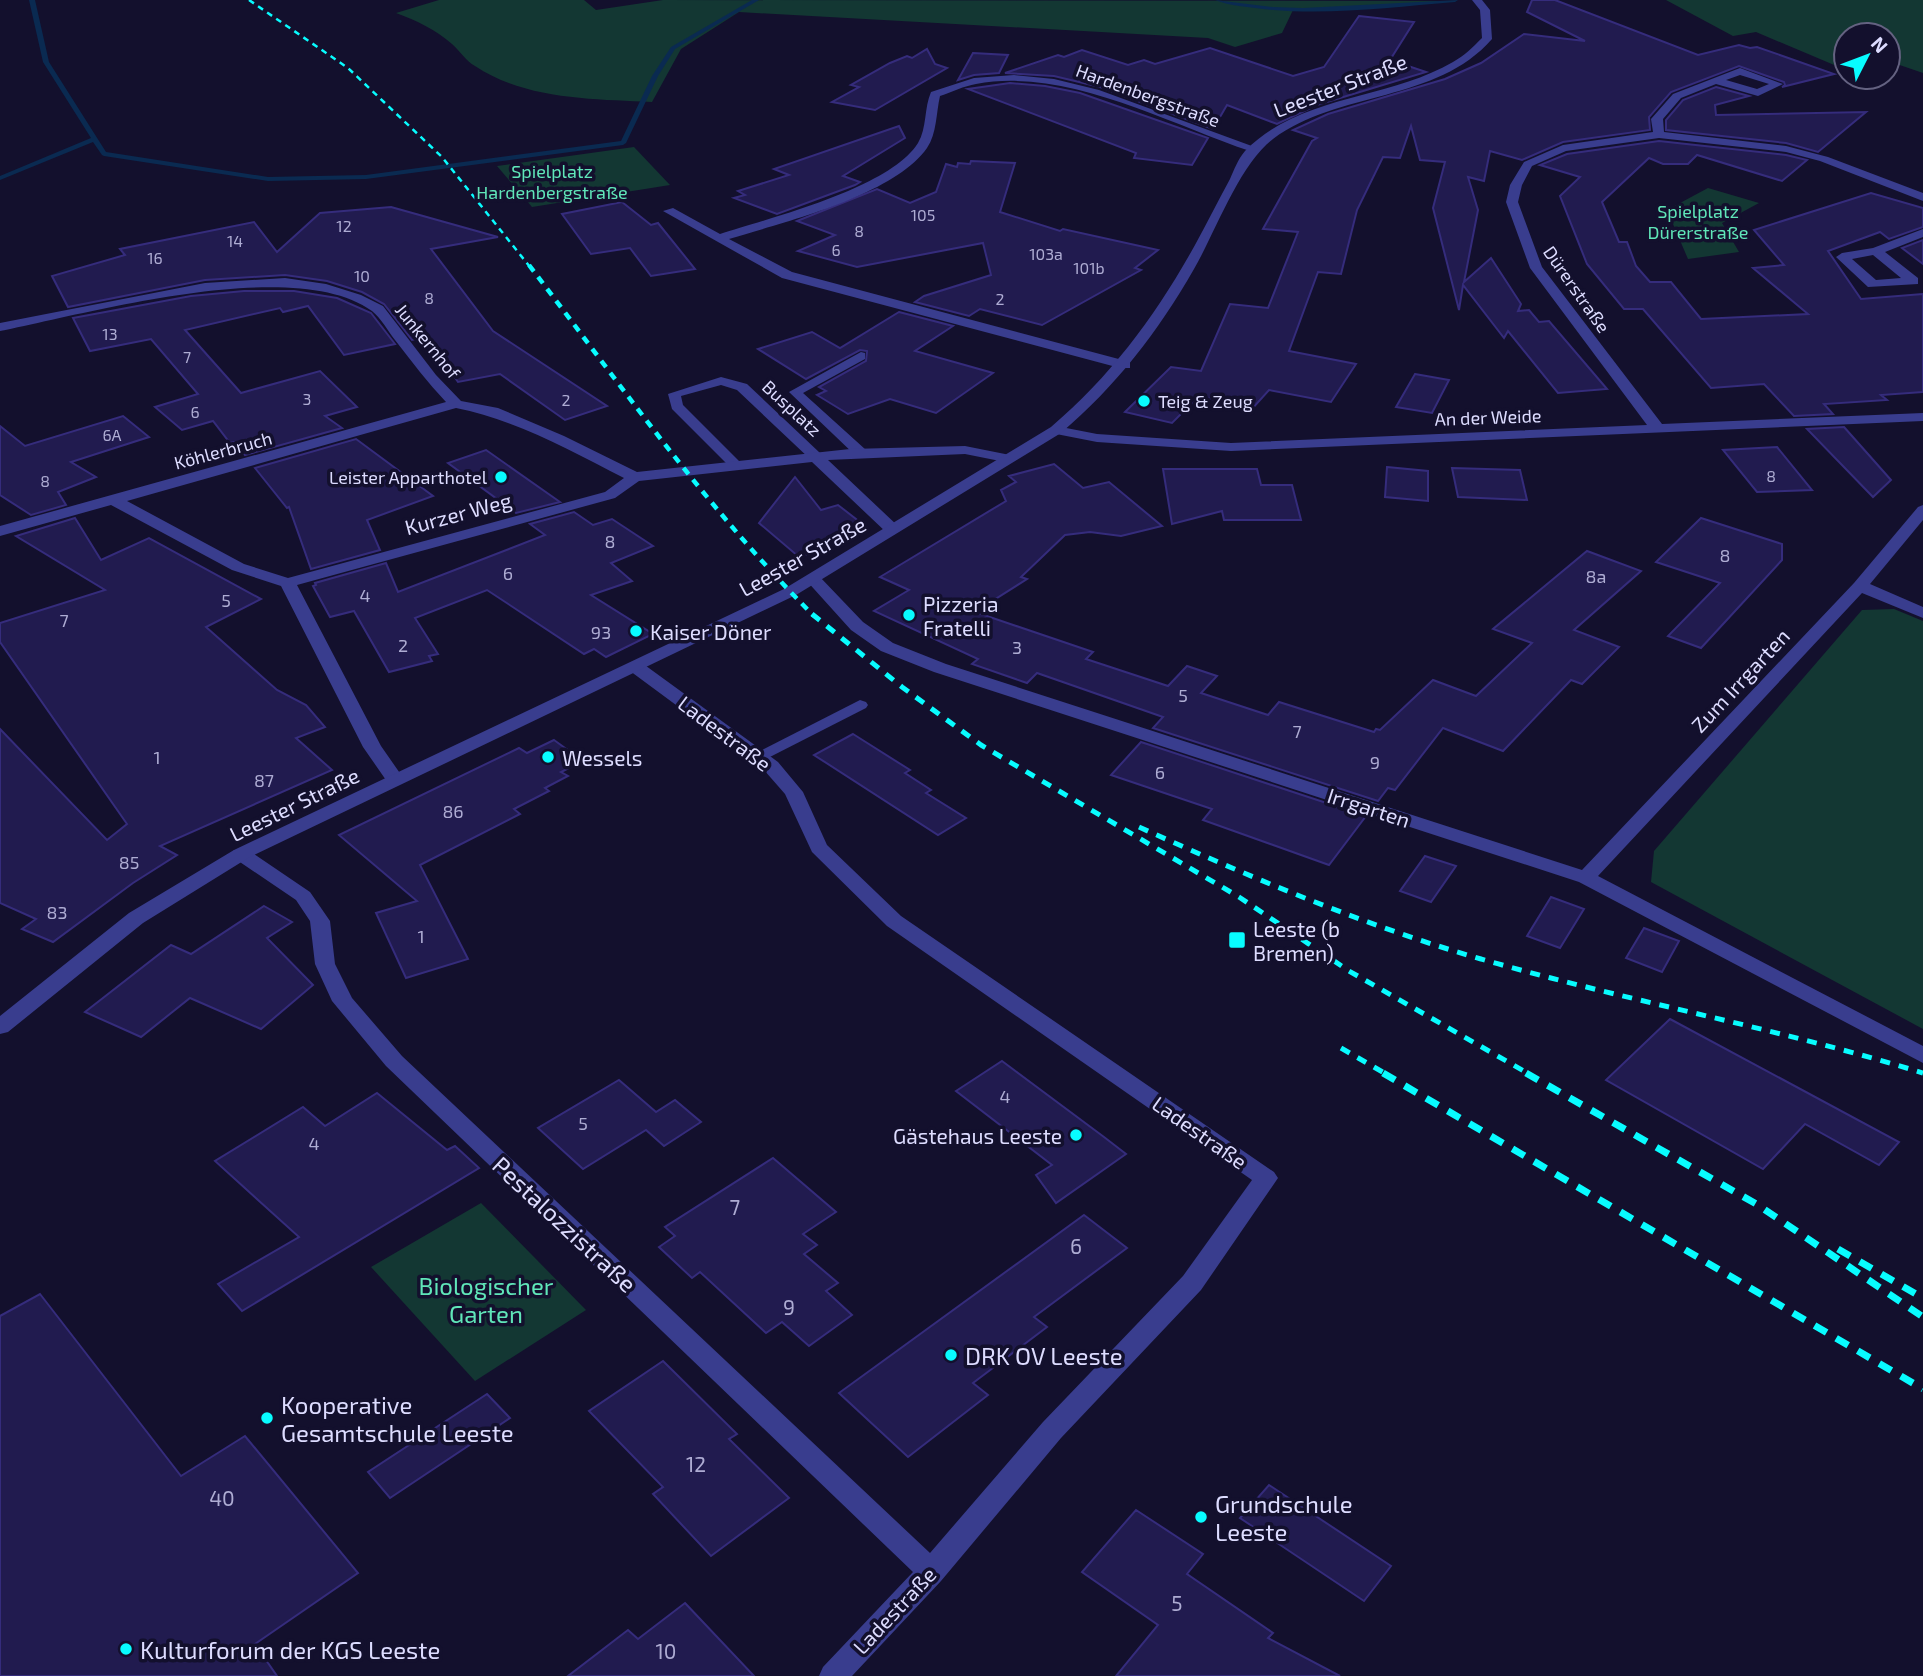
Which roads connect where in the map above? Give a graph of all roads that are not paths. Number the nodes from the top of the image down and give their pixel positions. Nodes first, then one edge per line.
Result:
1 (1481, 5) edge
2 (1713, 80) junction
3 (1658, 135) junction
4 (1254, 149) junction
5 (1923, 197) edge
6 (669, 211) dead end
7 (1923, 233) edge
8 (719, 238) junction
9 (1876, 251) junction
10 (0, 327) edge
11 (861, 356) dead end
12 (1125, 365) junction
13 (456, 404) junction
14 (1923, 417) edge
15 (1658, 429) junction
16 (1056, 430) junction
17 (861, 453) junction
18 (815, 456) junction
19 (1010, 459) junction
20 (736, 465) junction
21 (635, 477) junction
22 (114, 500) junction
23 (1923, 510) edge
24 (893, 530) junction
25 (0, 531) edge
26 (813, 579) junction
27 (288, 583) junction
28 (1860, 586) junction
29 (1923, 613) edge
30 (636, 667) junction
31 (860, 705) dead end
32 (758, 756) junction
33 (396, 779) junction
34 (241, 854) junction
35 (1586, 878) junction
36 (0, 1027) edge
37 (1923, 1055) edge
38 (931, 1572) junction
39 (833, 1676) edge

1 - 4 street, Leester Straße
2 - 2 street
2 - 3 street
3 - 5 street, Dürerstraße
3 - 15 street, Dürerstraße
4 - 8 street, Hardenbergstraße
4 - 12 street, Leester Straße
6 - 8 street
7 - 9 street
8 - 12 street
9 - 9 street
10 - 13 street, Junkernhof
11 - 17 lane
12 - 16 street, Leester Straße
13 - 21 street, Junkernhof
13 - 22 street, Köhlerbruch
14 - 15 street, An der Weide
15 - 16 street, An der Weide
16 - 19 street, Leester Straße
17 - 18 street, Busplatz
17 - 19 street, Busplatz
18 - 20 street
18 - 20 lane, Busplatz
18 - 24 street, Busplatz
19 - 24 street, Leester Straße
20 - 21 street
21 - 27 street, Kurzer Weg
22 - 25 street, Köhlerbruch
22 - 27 street
23 - 28 street, Zum Irrgarten
24 - 26 street, Leester Straße
26 - 30 street, Leester Straße
26 - 35 street, Irrgarten
27 - 33 street
28 - 29 street
28 - 35 street, Zum Irrgarten
30 - 32 street, Ladestraße
30 - 33 street, Leester Straße
31 - 32 lane
32 - 38 street, Ladestraße
33 - 34 street, Leester Straße
34 - 36 street, Leester Straße
34 - 38 street, Pestalozzistraße
35 - 37 street, Irrgarten
38 - 39 street, Ladestraße

